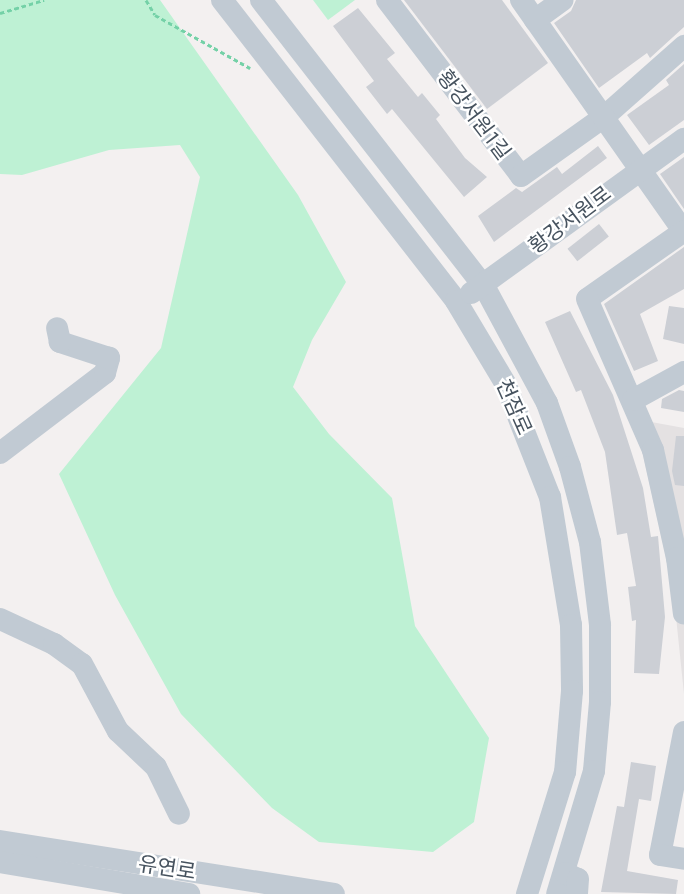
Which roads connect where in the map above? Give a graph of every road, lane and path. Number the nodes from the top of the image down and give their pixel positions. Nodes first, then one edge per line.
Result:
1 (44, 0) edge
2 (146, 0) edge
3 (222, 0) edge
4 (261, 0) edge
5 (387, 0) edge
6 (521, 0) edge
7 (563, 0) edge
8 (0, 13) edge
9 (535, 20) junction
10 (684, 46) edge
11 (273, 70) junction
12 (605, 116) junction
13 (684, 139) edge
14 (639, 170) junction
15 (684, 232) edge
16 (484, 286) junction
17 (456, 301) junction
18 (57, 328) dead end
19 (684, 372) edge
20 (633, 400) junction
21 (0, 453) edge
22 (681, 571) edge
23 (684, 614) edge
24 (0, 619) edge
25 (684, 732) edge
26 (179, 814) dead end
27 (0, 841) edge
28 (684, 859) edge
29 (0, 862) edge
30 (561, 884) edge
31 (189, 894) edge
32 (334, 894) edge
33 (527, 894) edge
34 (577, 894) edge

1 - 8 path
2 - 11 path
3 - 11 street, 천잠로
4 - 16 street, 천잠로
5 - 12 street, 황강서원1길
6 - 9 street
7 - 9 street
9 - 12 street
10 - 12 street
11 - 17 street, 천잠로
12 - 14 street
13 - 14 street, 황강서원로
14 - 15 street
14 - 16 street, 황강서원로
15 - 20 street
16 - 17 street, 황강서원로
16 - 30 street, 천잠로
17 - 33 street, 천잠로
18 - 21 street
19 - 20 street
20 - 22 street
22 - 23 street
24 - 26 street
25 - 28 street
27 - 32 street, 유연로
29 - 31 street, 유연로
30 - 34 street

